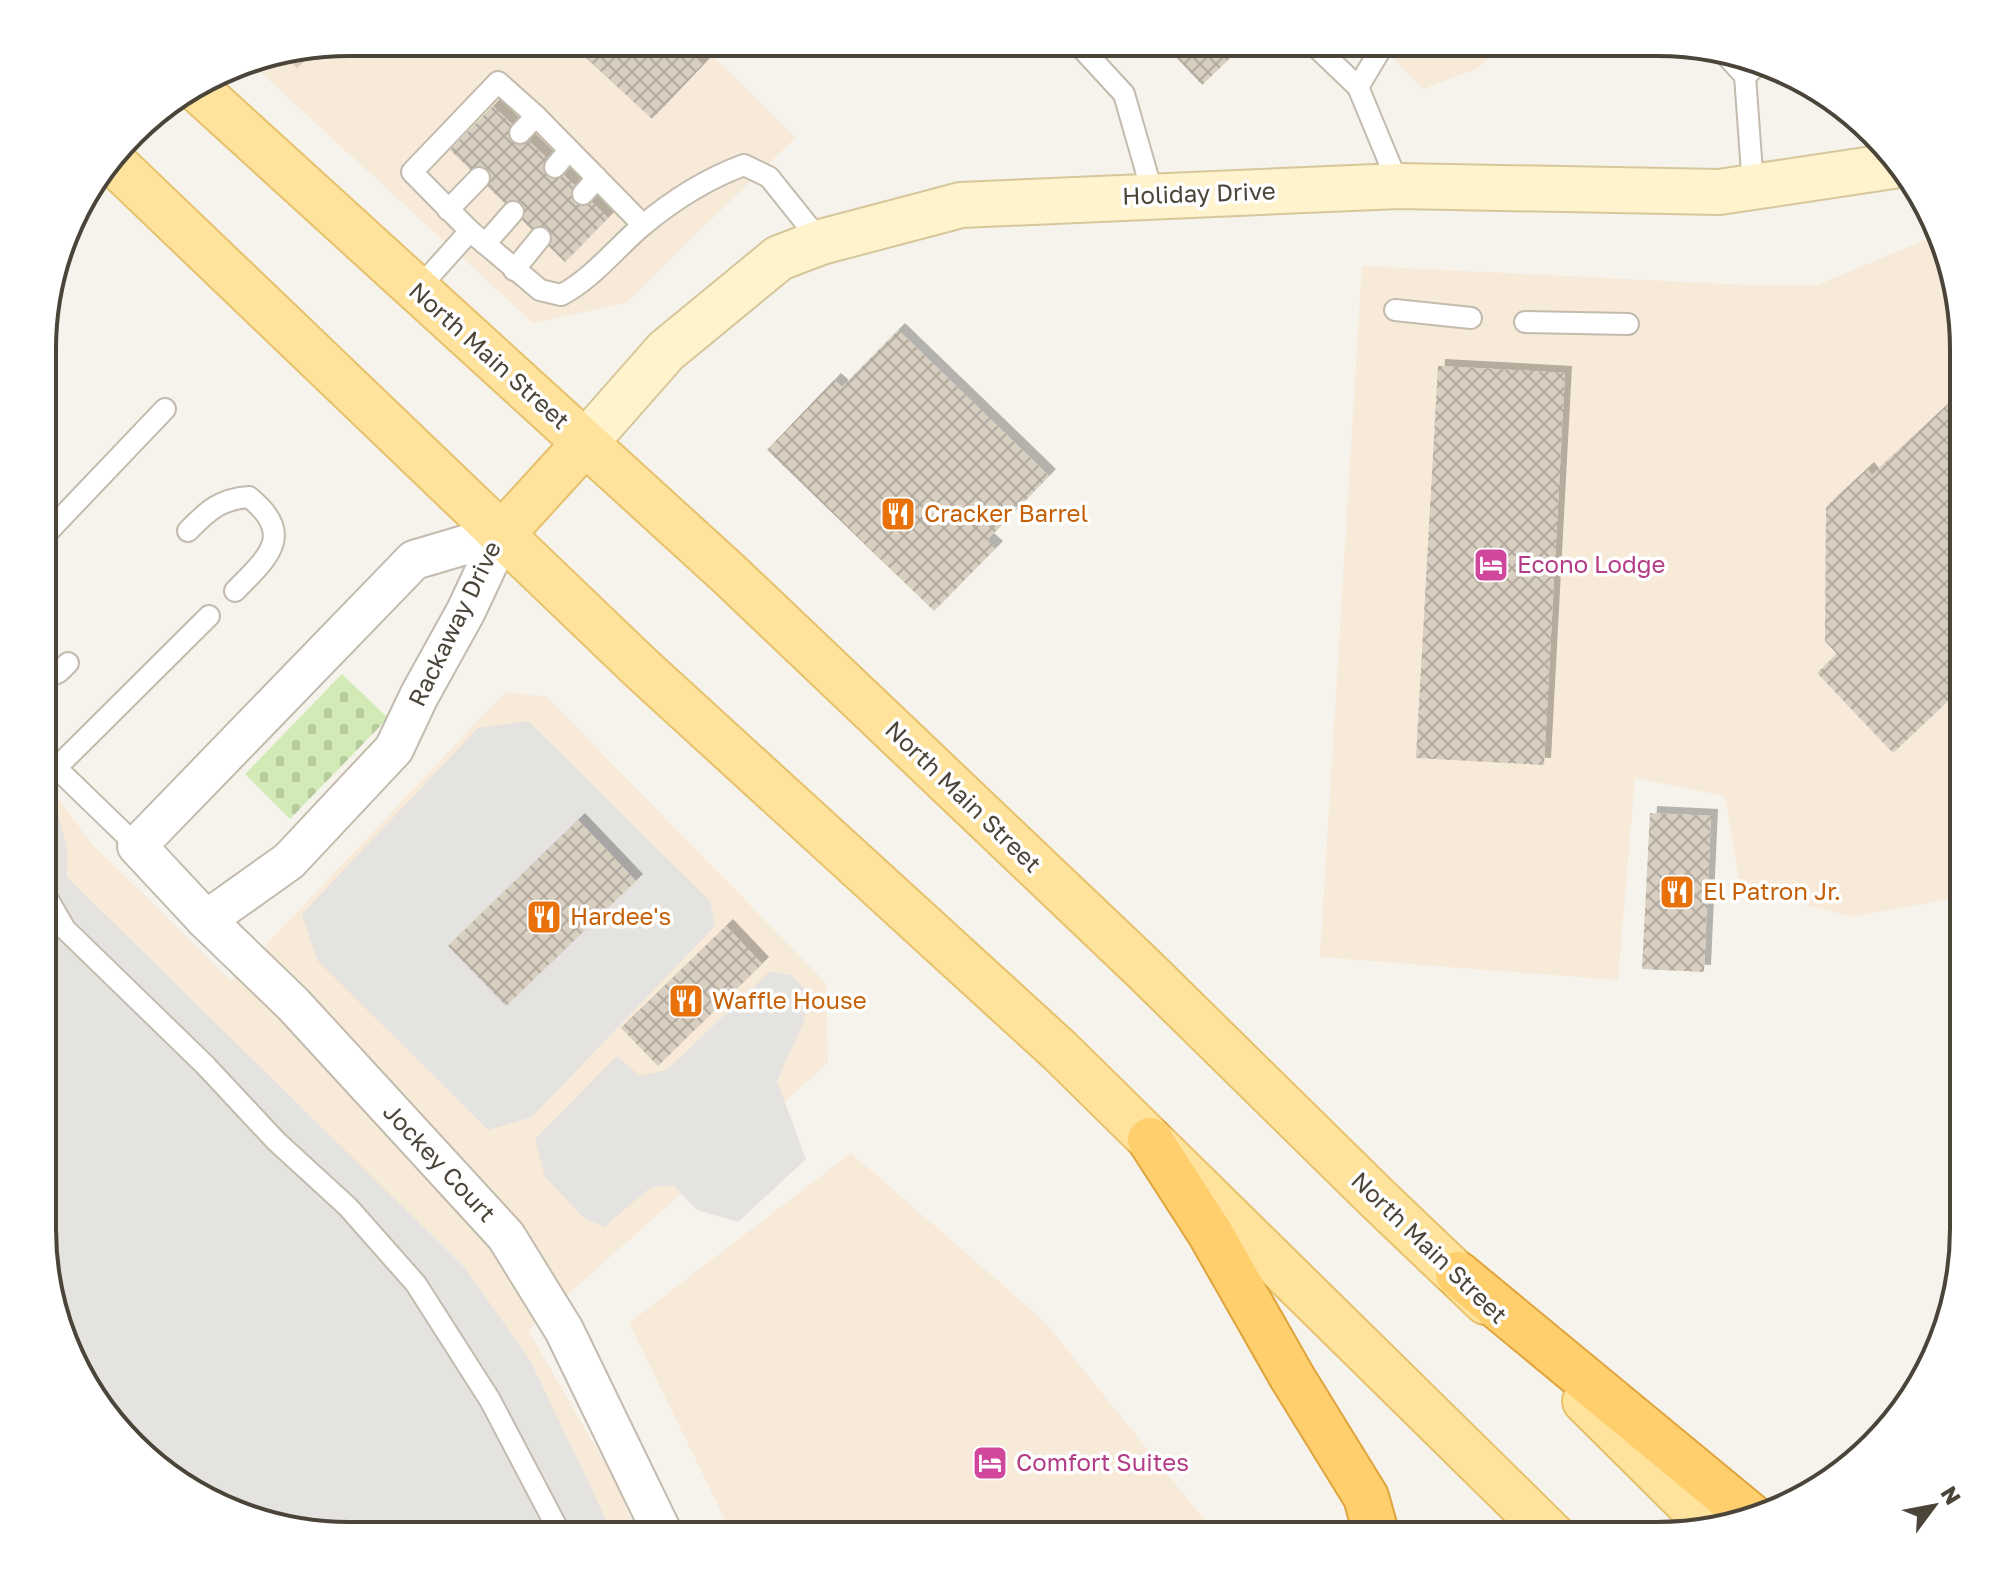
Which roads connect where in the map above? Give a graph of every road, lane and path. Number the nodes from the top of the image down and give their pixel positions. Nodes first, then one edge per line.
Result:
1 (1089, 56) edge
2 (1326, 56) edge
3 (1377, 56) edge
4 (1753, 73) edge
5 (1358, 87) junction
6 (203, 95) edge
7 (536, 116) junction
8 (520, 133) dead end
9 (569, 150) junction
10 (555, 167) dead end
11 (1886, 167) edge
12 (119, 168) edge
13 (479, 178) dead end
14 (597, 178) junction
15 (1399, 186) junction
16 (1753, 186) junction
17 (583, 194) dead end
18 (1153, 195) junction
19 (448, 210) junction
20 (513, 212) dead end
21 (643, 225) junction
22 (477, 238) junction
23 (540, 238) dead end
24 (821, 242) junction
25 (514, 270) junction
26 (417, 290) junction
27 (1395, 310) dead end
28 (1471, 318) dead end
29 (1525, 322) dead end
30 (1628, 324) dead end
31 (165, 409) dead end
32 (585, 443) junction
33 (56, 523) edge
34 (188, 531) dead end
35 (502, 534) junction
36 (235, 591) dead end
37 (209, 616) dead end
38 (68, 663) dead end
39 (56, 673) edge
40 (56, 756) edge
41 (56, 768) edge
42 (137, 846) junction
43 (56, 913) edge
44 (206, 920) junction
45 (1150, 1140) junction
46 (1458, 1274) junction
47 (1742, 1509) edge
48 (1703, 1518) edge
49 (554, 1522) edge
50 (657, 1522) edge
51 (1373, 1522) edge
52 (1539, 1522) edge

1 - 18 lane
2 - 5 lane
3 - 5 lane
4 - 16 lane
5 - 15 lane
6 - 26 main road, North Main Street
7 - 8 lane
7 - 9 lane
7 - 19 lane
9 - 10 lane
9 - 14 lane
11 - 16 main road, Holiday Drive
12 - 35 main road
13 - 19 lane
14 - 17 lane
14 - 21 lane
15 - 16 main road, Holiday Drive
15 - 18 main road, Holiday Drive
18 - 24 main road, Holiday Drive
19 - 22 lane
20 - 22 lane
21 - 24 lane
21 - 25 lane
22 - 25 lane
22 - 26 lane
23 - 25 lane
24 - 32 main road, Holiday Drive
26 - 32 main road, North Main Street
27 - 28 lane
29 - 30 lane
31 - 33 lane
32 - 35 main road
32 - 46 main road, North Main Street
34 - 36 lane
35 - 42 street, Rackaway Drive
35 - 44 street, Rackaway Drive
35 - 45 main road
37 - 40 lane
38 - 39 lane
41 - 42 lane
42 - 44 street, Jockey Court
43 - 49 lane
44 - 50 street, Jockey Court
45 - 51 highway
45 - 52 main road
46 - 47 highway
46 - 48 main road, North Main Street

